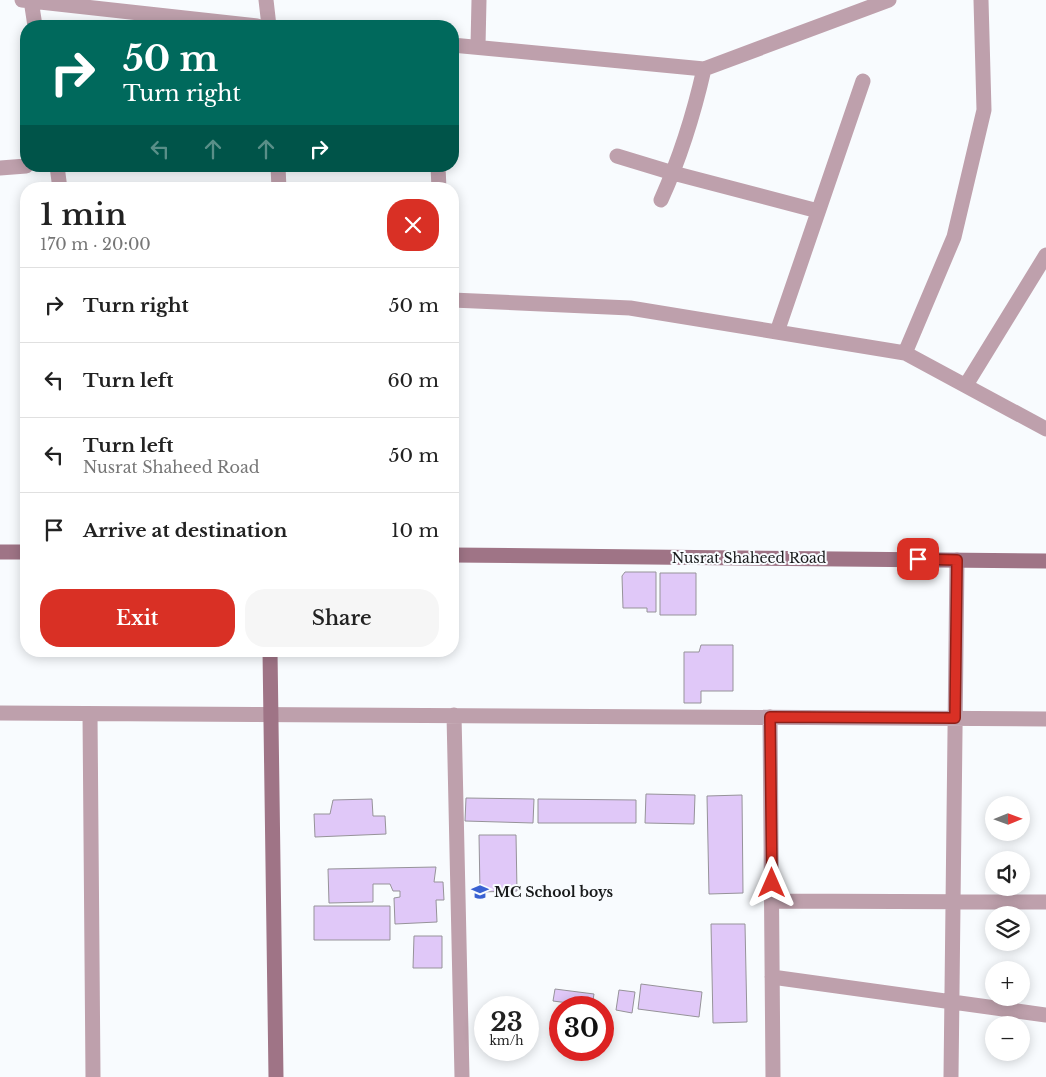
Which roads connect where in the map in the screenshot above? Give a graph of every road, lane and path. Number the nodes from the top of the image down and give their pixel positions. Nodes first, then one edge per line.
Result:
1 (266, 0) edge
2 (478, 0) edge
3 (889, 0) edge
4 (981, 0) edge
5 (28, 1) edge
6 (33, 20) edge
7 (202, 20) edge
8 (268, 20) edge
9 (459, 45) edge
10 (478, 46) junction
11 (704, 69) junction
12 (863, 81) dead end
13 (617, 156) dead end
14 (20, 166) edge
15 (0, 168) edge
16 (673, 174) junction
17 (661, 200) dead end
18 (818, 211) junction
19 (1046, 255) edge
20 (459, 300) edge
21 (777, 332) junction
22 (905, 353) junction
23 (966, 385) junction
24 (1046, 428) edge
25 (0, 552) edge
26 (20, 552) edge
27 (459, 555) edge
28 (957, 560) junction
29 (1046, 561) edge
30 (270, 657) edge
31 (0, 713) edge
32 (90, 714) junction
33 (271, 714) junction
34 (454, 715) junction
35 (770, 717) junction
36 (955, 718) junction
37 (1046, 718) edge
38 (772, 901) junction
39 (953, 902) junction
40 (1046, 902) edge
41 (772, 977) junction
42 (952, 1002) junction
43 (1046, 1015) edge
44 (93, 1077) edge
45 (276, 1077) edge
46 (462, 1077) edge
47 (773, 1077) edge
48 (951, 1077) edge

1 - 8 street
2 - 10 street
3 - 11 street
4 - 22 street
5 - 6 street
5 - 7 street
9 - 10 street
10 - 11 street
11 - 16 street
12 - 18 street
13 - 16 street
14 - 15 street
16 - 17 street
16 - 18 street
18 - 21 street
19 - 23 street
20 - 21 street
21 - 22 street
22 - 23 street
23 - 24 street
25 - 26 street
27 - 28 street, Nusrat Shaheed Road
28 - 29 street, Nusrat Shaheed Road
28 - 36 street
30 - 33 street
31 - 32 street
32 - 33 street
32 - 44 street
33 - 34 street
33 - 45 street
34 - 35 street
34 - 46 street
35 - 36 street
35 - 38 street
36 - 37 street
36 - 39 street
38 - 39 street
38 - 41 street
39 - 40 street
39 - 42 street
41 - 42 street
41 - 47 street
42 - 43 street
42 - 48 street

